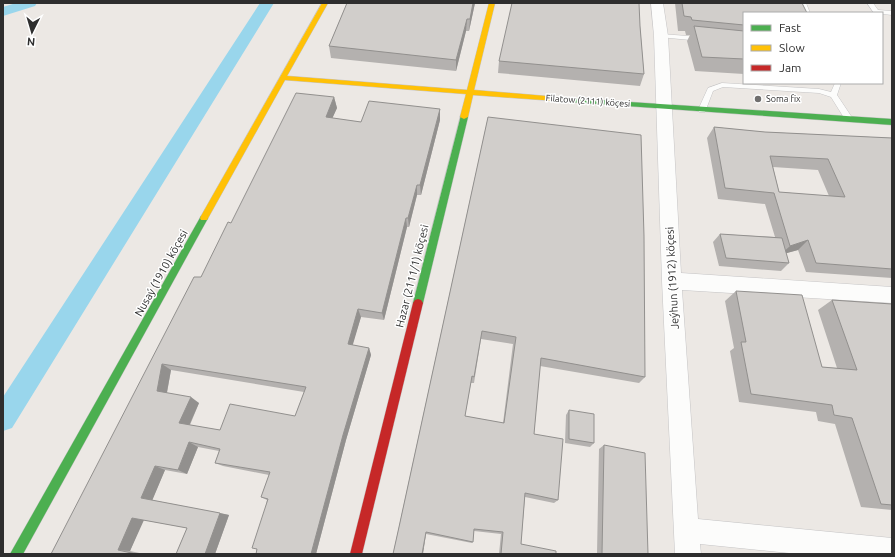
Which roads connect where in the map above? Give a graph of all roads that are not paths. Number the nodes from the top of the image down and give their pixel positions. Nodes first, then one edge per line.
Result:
1 (325, 3) edge
2 (492, 3) edge
3 (657, 3) edge
4 (870, 3) edge
5 (876, 12) edge
6 (661, 36) junction
7 (706, 40) edge
8 (284, 78) junction
9 (838, 84) edge
10 (470, 92) junction
11 (832, 95) junction
12 (664, 107) junction
13 (702, 110) junction
14 (849, 119) junction
15 (892, 122) edge
16 (672, 281) junction
17 (892, 295) edge
18 (688, 542) edge
19 (892, 552) edge
20 (16, 554) edge
21 (356, 554) edge

1 - 8 street, Nusaý (1910) köçesi
2 - 10 street, Hazar (2111/1) köçesi
3 - 6 street, Jeýhun (1912) köçesi
4 - 5 lane
6 - 7 lane
6 - 12 street, Jeýhun (1912) köçesi
8 - 10 street, Filatow (2111) köçesi
8 - 20 street, Nusaý (1910) köçesi
9 - 11 lane
10 - 12 street, Filatow (2111) köçesi
10 - 21 street, Hazar (2111/1) köçesi
11 - 13 lane
11 - 14 lane
12 - 13 street, Filatow (2111) köçesi
12 - 16 street, Jeýhun (1912) köçesi
13 - 14 street, Filatow (2111) köçesi
14 - 15 street, Filatow (2111) köçesi
16 - 17 street
16 - 18 street, Jeýhun (1912) köçesi
18 - 19 street

